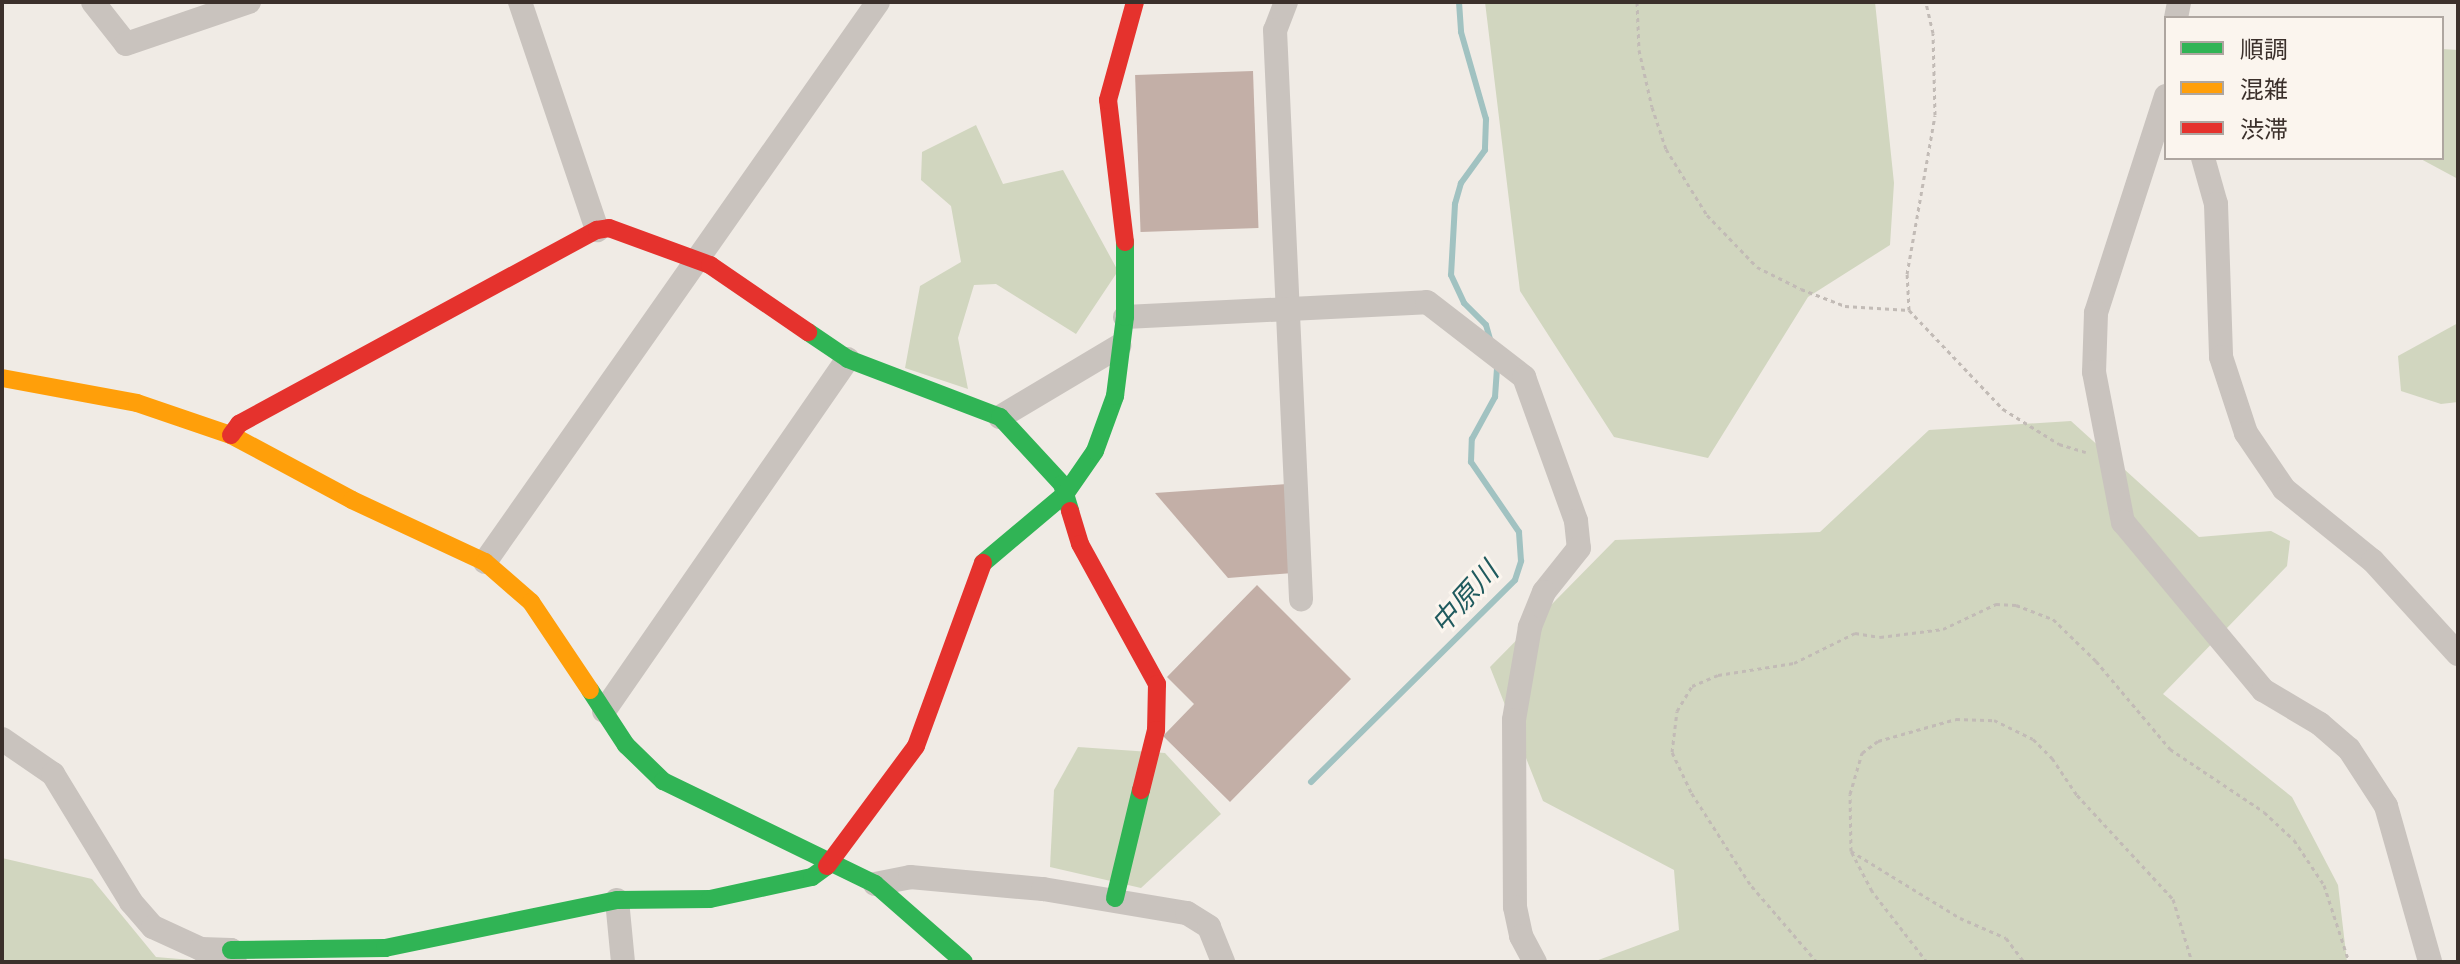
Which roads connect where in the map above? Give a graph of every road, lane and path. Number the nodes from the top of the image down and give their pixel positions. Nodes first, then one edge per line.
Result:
1 (93, 2) edge
2 (249, 2) edge
3 (520, 2) edge
4 (878, 2) edge
5 (1135, 2) edge
6 (1286, 2) edge
7 (1637, 2) edge
8 (1926, 2) edge
9 (2164, 102) edge
10 (2204, 160) edge
11 (597, 230) junction
12 (692, 261) junction
13 (1909, 310) junction
14 (1287, 312) junction
15 (1125, 317) junction
16 (1119, 346) junction
17 (848, 359) junction
18 (2, 378) edge
19 (1000, 417) junction
20 (231, 435) junction
21 (2109, 459) junction
22 (1066, 493) junction
23 (485, 562) junction
24 (1301, 599) dead end
25 (2458, 654) edge
26 (604, 711) junction
27 (2, 739) edge
28 (1851, 851) junction
29 (830, 864) junction
30 (875, 884) junction
31 (1115, 898) junction
32 (617, 900) junction
33 (233, 956) edge
34 (623, 962) edge
35 (964, 962) edge
36 (1223, 962) edge
37 (1535, 962) edge
38 (1817, 962) edge
39 (1927, 962) edge
40 (2024, 962) edge
41 (2192, 962) edge
42 (2347, 962) edge
43 (2430, 962) edge

1 - 2 street
3 - 11 street
4 - 12 street
5 - 15 street
6 - 14 street
7 - 13 path
8 - 13 path
9 - 21 street
10 - 25 street
11 - 12 street
11 - 20 street
12 - 17 street
12 - 23 street
13 - 21 path
14 - 15 street
14 - 24 street
14 - 37 street
15 - 16 street
16 - 19 street
16 - 22 street
17 - 19 street
17 - 26 street
18 - 20 street
19 - 22 street
20 - 23 street
21 - 43 street
22 - 29 street
22 - 31 street
23 - 26 street
26 - 29 street
27 - 33 street
28 - 39 path
28 - 40 path
28 - 41 path
29 - 30 street
29 - 32 street
30 - 31 street
30 - 35 street
31 - 36 street
32 - 33 street
32 - 34 street
38 - 42 path

